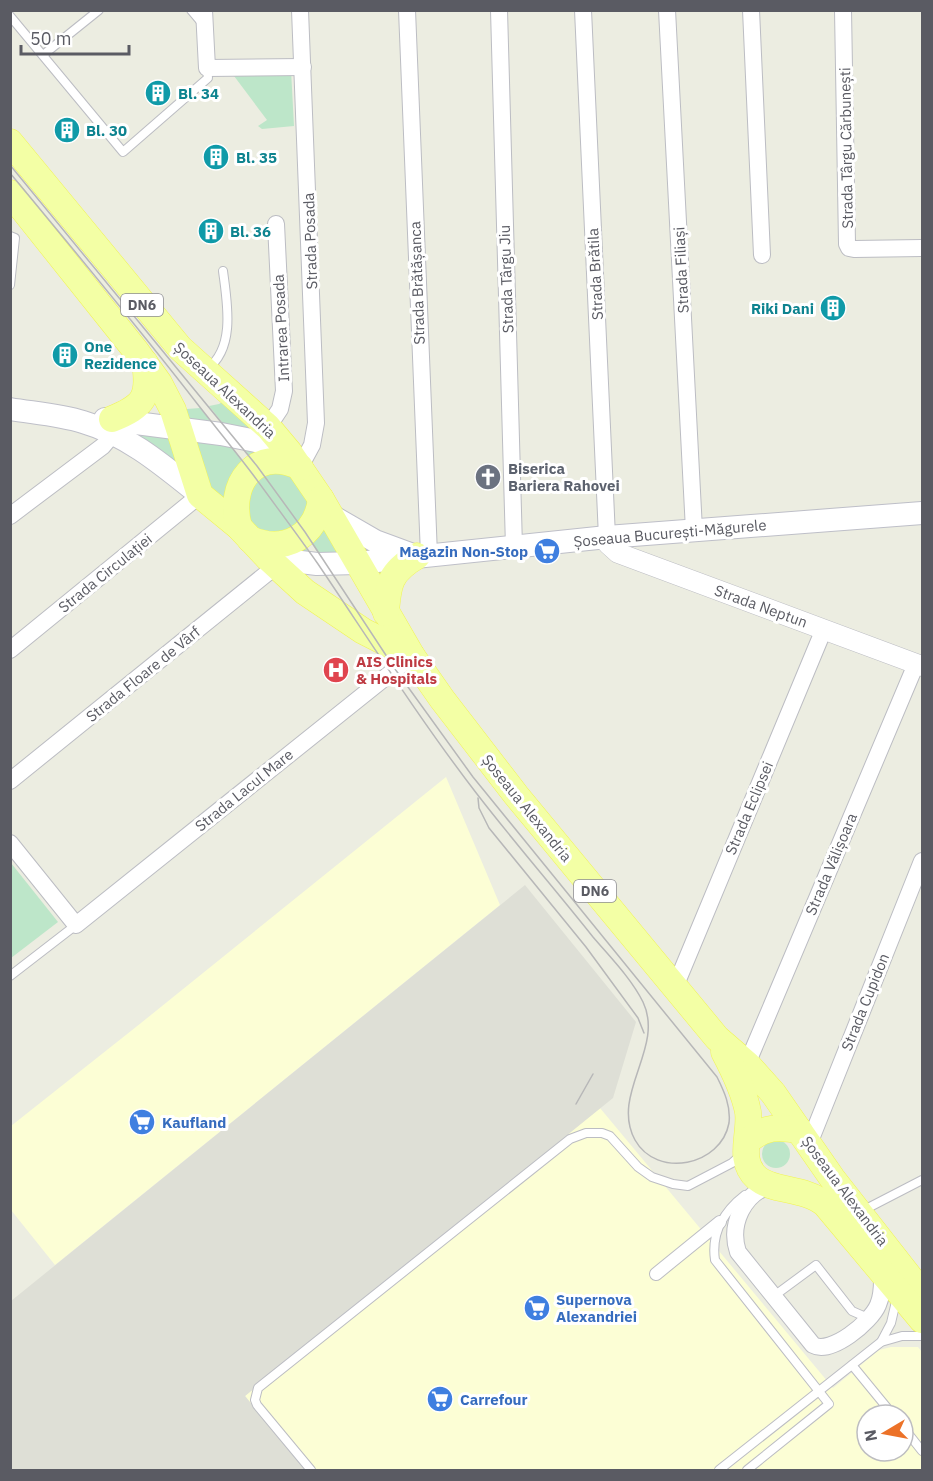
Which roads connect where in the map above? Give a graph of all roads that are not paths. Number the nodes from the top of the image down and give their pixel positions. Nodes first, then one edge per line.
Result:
1 (99, 10) edge
2 (191, 10) edge
3 (300, 10) edge
4 (407, 10) edge
5 (499, 10) edge
6 (583, 10) edge
7 (667, 10) edge
8 (751, 10) edge
9 (843, 10) edge
10 (10, 16) edge
11 (204, 18) edge
12 (43, 55) junction
13 (303, 67) junction
14 (207, 68) junction
15 (10, 142) edge
16 (10, 193) edge
17 (276, 224) dead end
18 (10, 236) edge
19 (922, 248) edge
20 (762, 255) dead end
21 (223, 271) dead end
22 (11, 283) edge
23 (145, 363) junction
24 (204, 371) junction
25 (10, 410) edge
26 (110, 425) junction
27 (268, 427) junction
28 (179, 428) junction
29 (295, 460) junction
30 (200, 495) junction
31 (326, 507) junction
32 (922, 513) edge
33 (10, 516) edge
34 (694, 530) junction
35 (244, 533) junction
36 (607, 537) junction
37 (513, 547) junction
38 (423, 556) junction
39 (272, 562) junction
40 (358, 563) junction
41 (386, 613) junction
42 (824, 629) junction
43 (10, 650) edge
44 (412, 656) junction
45 (919, 665) edge
46 (10, 781) edge
47 (10, 843) edge
48 (922, 861) edge
49 (76, 925) junction
50 (10, 976) edge
51 (675, 987) junction
52 (717, 1038) junction
53 (747, 1064) junction
54 (806, 1140) junction
55 (747, 1145) junction
56 (922, 1180) edge
57 (767, 1184) junction
58 (859, 1212) junction
59 (720, 1222) junction
60 (656, 1274) dead end
61 (890, 1280) junction
62 (922, 1293) edge
63 (774, 1296) junction
64 (869, 1318) junction
65 (922, 1320) edge
66 (922, 1336) edge
67 (881, 1342) junction
68 (852, 1365) junction
69 (819, 1391) junction
70 (883, 1403) edge
71 (311, 1470) edge
72 (719, 1470) edge
73 (747, 1470) edge

1 - 12 lane
2 - 11 lane
3 - 13 street, Strada Posada
4 - 38 street, Strada Brătășanca
5 - 37 street, Strada Târgu Jiu
6 - 36 street, Strada Brătila
7 - 34 street, Strada Filiași
8 - 20 street
9 - 19 street, Strada Târgu Cărbunești
10 - 12 lane
11 - 14 street
12 - 14 lane
13 - 14 street
13 - 29 street, Strada Posada
15 - 24 main road, Șoseaua Alexandria / DN6
16 - 23 main road, DN6
17 - 27 street, Intrarea Posada
18 - 22 lane
21 - 24 lane
23 - 26 main road
23 - 28 main road, DN6
24 - 27 main road, Șoseaua Alexandria / DN6
25 - 26 main road
26 - 28 main road
26 - 30 main road
26 - 33 street
27 - 29 main road, Șoseaua Alexandria / DN6
28 - 29 main road
28 - 30 main road, DN6
29 - 31 main road, Șoseaua Alexandria / DN6
29 - 35 main road
30 - 35 main road, Șoseaua Alexandria / DN6
30 - 43 street, Strada Circulației
31 - 35 main road
31 - 38 main road, Șoseaua București-Măgurele
31 - 40 main road, Șoseaua Alexandria / DN6
32 - 34 main road, Șoseaua București-Măgurele
34 - 36 main road, Șoseaua București-Măgurele
35 - 39 main road, Șoseaua Alexandria / DN6
36 - 37 main road, Șoseaua București-Măgurele
36 - 42 street, Strada Neptun
37 - 38 main road, Șoseaua București-Măgurele
38 - 40 main road, Șoseaua București-Măgurele
38 - 41 main road
39 - 40 main road, Șoseaua București-Măgurele
39 - 44 main road, Șoseaua Alexandria / DN6
39 - 46 street, Strada Floare de Vârf
40 - 41 main road, Șoseaua Alexandria / DN6
41 - 44 main road, Șoseaua Alexandria / DN6
42 - 45 street, Strada Neptun
42 - 51 street, Strada Eclipsei
44 - 49 street, Strada Lacul Mare
44 - 51 main road, Șoseaua Alexandria / DN6
45 - 53 street, Strada Vălișoara
47 - 49 street
48 - 54 street, Strada Cupidon
49 - 50 lane
51 - 52 main road, Șoseaua Alexandria / DN6
52 - 53 main road, Șoseaua Alexandria / DN6
52 - 55 main road, Șoseaua Alexandria / DN6
53 - 54 main road, Șoseaua Alexandria / DN6
54 - 55 main road
54 - 57 main road
54 - 58 main road, Șoseaua Alexandria / DN6
55 - 57 main road, Șoseaua Alexandria / DN6
55 - 71 lane
56 - 58 lane
57 - 59 lane
57 - 61 main road, Șoseaua Alexandria
57 - 63 street
58 - 62 main road, Șoseaua Alexandria / DN6
59 - 60 street
59 - 69 lane
61 - 64 street
61 - 65 main road, Șoseaua Alexandria
61 - 67 lane
63 - 64 street
63 - 64 lane
66 - 67 lane
67 - 68 lane
68 - 69 lane
68 - 70 lane
69 - 72 lane
69 - 73 lane

